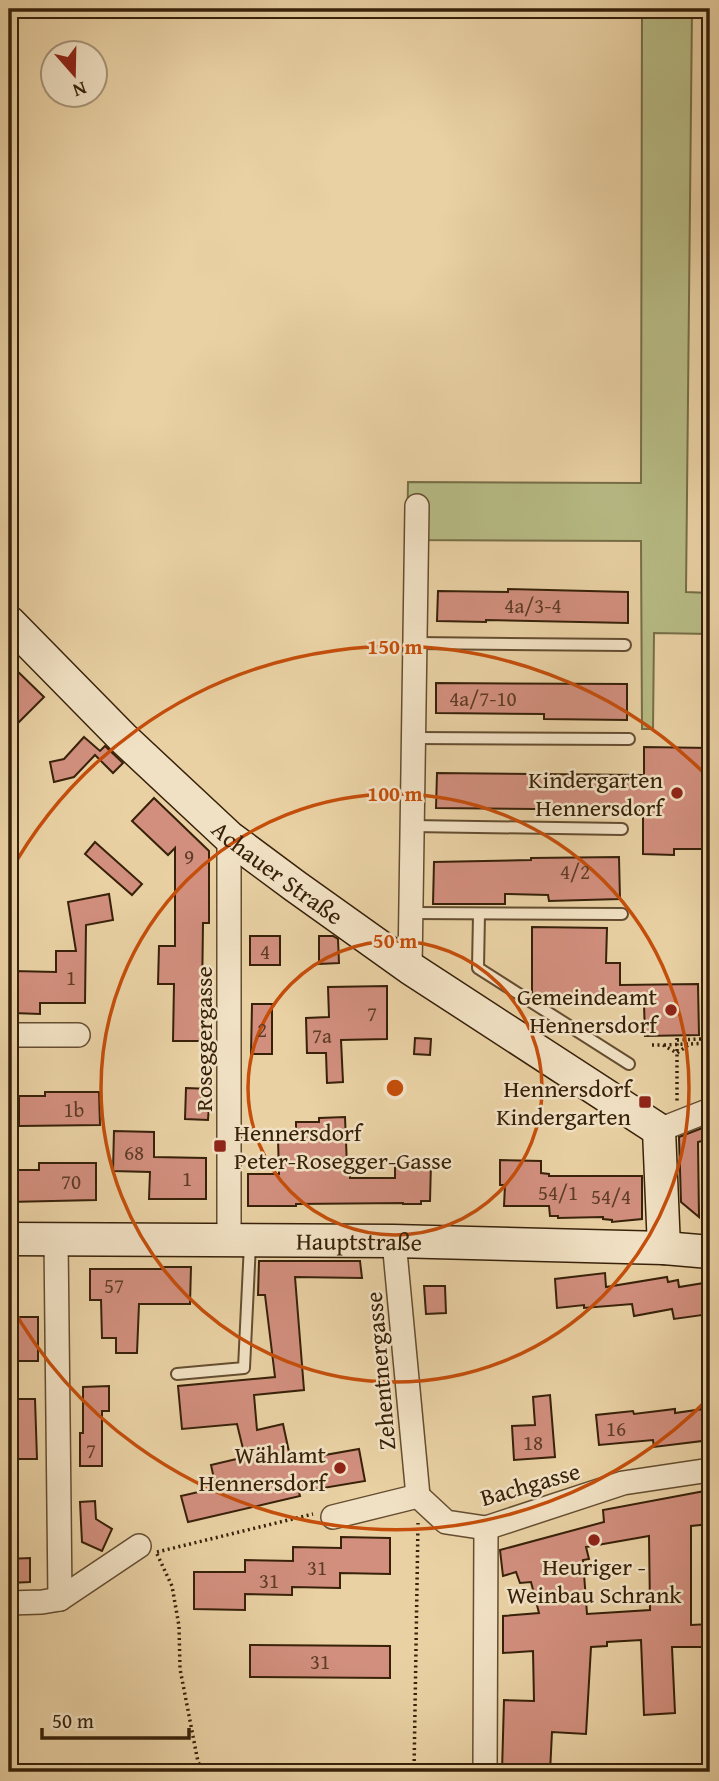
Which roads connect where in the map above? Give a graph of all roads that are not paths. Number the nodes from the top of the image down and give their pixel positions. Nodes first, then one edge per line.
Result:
1 (417, 506) dead end
2 (9, 622) edge
3 (415, 643) junction
4 (625, 645) dead end
5 (414, 737) junction
6 (629, 739) dead end
7 (412, 827) junction
8 (622, 829) dead end
9 (229, 837) junction
10 (411, 913) junction
11 (479, 914) junction
12 (622, 914) dead end
13 (410, 968) junction
14 (9, 1035) edge
15 (78, 1035) dead end
16 (629, 1064) dead end
17 (710, 1110) edge
18 (659, 1130) junction
19 (9, 1239) edge
20 (56, 1239) junction
21 (240, 1241) junction
22 (394, 1241) junction
23 (664, 1248) junction
24 (710, 1252) edge
25 (177, 1374) dead end
26 (710, 1470) edge
27 (418, 1496) junction
28 (332, 1517) road end
29 (486, 1528) junction
30 (147, 1549) road end
31 (60, 1599) junction
32 (9, 1603) edge
33 (485, 1772) edge

1 - 3 street
2 - 9 street, Achauer Straße
3 - 4 lane
3 - 5 street
5 - 6 lane
5 - 7 street
7 - 8 lane
7 - 10 street
9 - 13 street, Achauer Straße
9 - 21 street, Roseggergasse
10 - 11 lane
10 - 13 street
11 - 12 lane
11 - 16 lane
13 - 18 street, Achauer Straße
14 - 15 street
17 - 18 street
18 - 23 street
19 - 20 street, Hauptstraße
20 - 21 street, Hauptstraße
20 - 31 street
21 - 22 street, Hauptstraße
21 - 25 lane
22 - 23 street, Hauptstraße
22 - 27 street, Zehentnergasse
23 - 24 street, Hauptstraße
26 - 29 street, Bachgasse
27 - 28 street
27 - 29 street, Bachgasse
29 - 33 street
30 - 31 street
31 - 32 street

